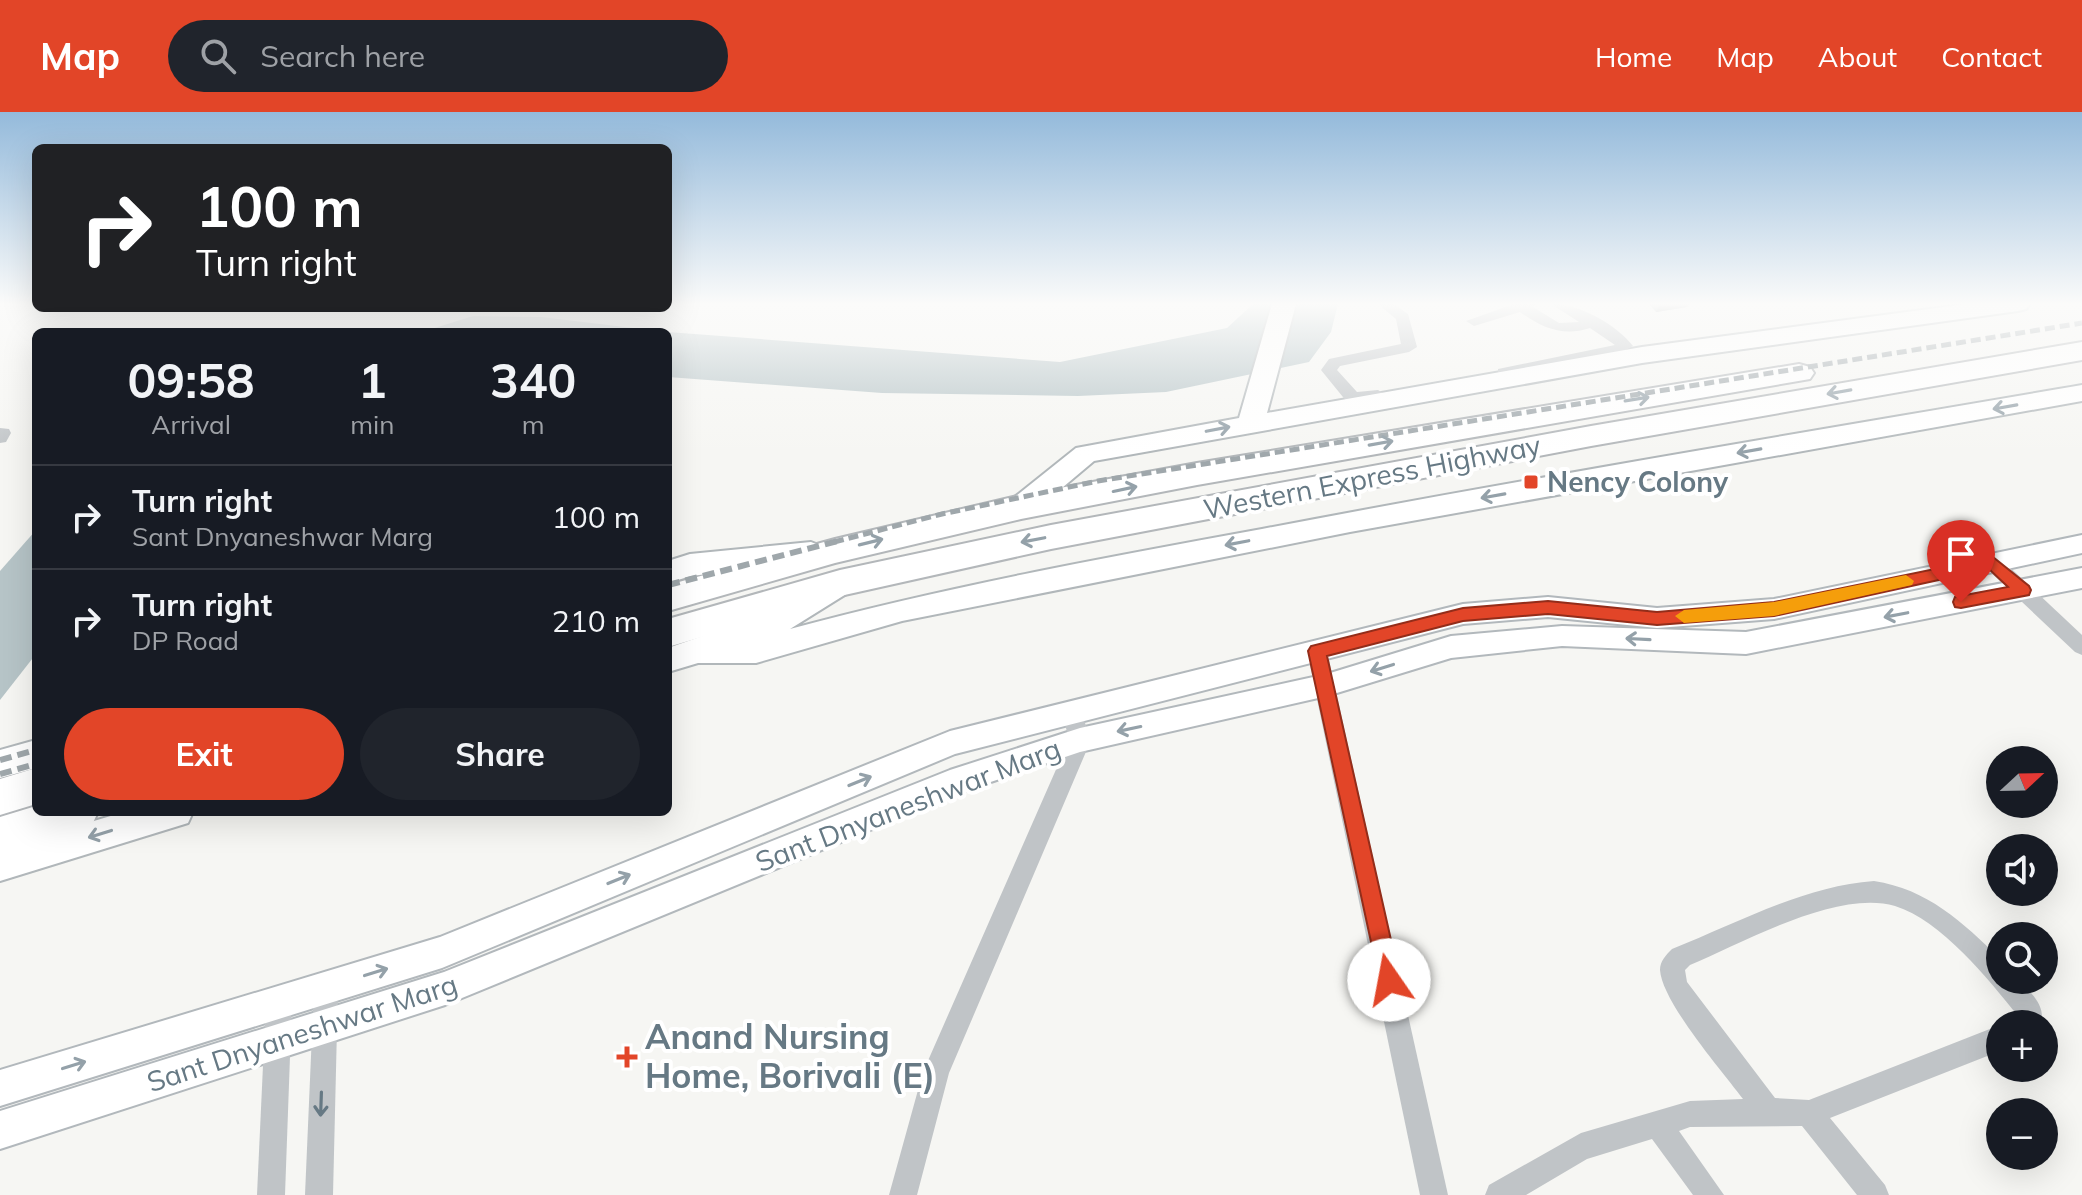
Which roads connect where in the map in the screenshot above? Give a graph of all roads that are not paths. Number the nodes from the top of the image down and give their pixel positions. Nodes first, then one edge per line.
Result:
1 (1281, 355) edge
2 (1289, 355) edge
3 (1376, 355) edge
4 (1595, 355) edge
5 (1645, 355) edge
6 (1916, 355) edge
7 (2061, 355) edge
8 (2082, 393) edge
9 (1278, 401) junction
10 (1021, 507) junction
11 (2082, 544) edge
12 (1993, 563) junction
13 (837, 567) junction
14 (2082, 578) edge
15 (2023, 590) junction
16 (680, 618) edge
17 (2082, 647) edge
18 (1317, 651) junction
19 (1327, 685) junction
20 (1076, 726) junction
21 (26, 765) edge
22 (0, 797) edge
23 (64, 816) edge
24 (162, 816) edge
25 (0, 836) edge
26 (0, 865) edge
27 (1986, 962) edge
28 (326, 987) junction
29 (2015, 994) edge
30 (279, 1001) junction
31 (2029, 1010) edge
32 (324, 1026) junction
33 (276, 1042) junction
34 (1986, 1043) edge
35 (0, 1088) edge
36 (1768, 1111) junction
37 (1809, 1113) junction
38 (1657, 1124) junction
39 (0, 1130) edge
40 (271, 1195) edge
41 (319, 1195) edge
42 (903, 1195) edge
43 (1434, 1195) edge
44 (1499, 1195) edge
45 (1710, 1195) edge
46 (1875, 1195) edge

1 - 9 main road
2 - 9 main road
3 - 4 street
5 - 9 main road
10 -> 6 highway, Western Express Highway
7 -> 13 highway, Western Express Highway
8 -> 16 main road
10 -> 9 main road
13 -> 10 highway, Western Express Highway
11 - 12 street, Sant Dnyaneshwar Marg
12 - 15 street
12 - 18 street, Sant Dnyaneshwar Marg
13 - 16 highway, Western Express Highway
13 - 16 main road
14 - 15 street, Sant Dnyaneshwar Marg
15 - 17 street
15 -> 19 street, Sant Dnyaneshwar Marg
18 - 19 street
18 - 20 street, Sant Dnyaneshwar Marg
19 -> 20 street, Sant Dnyaneshwar Marg
19 - 43 street
28 -> 20 street, Sant Dnyaneshwar Marg
20 - 32 street, Sant Dnyaneshwar Marg
20 - 42 street
21 - 22 highway
23 - 25 highway
24 -> 26 main road
27 - 36 street
28 - 30 street, Sant Dnyaneshwar Marg
28 - 32 street
29 - 31 street
30 - 33 street
35 -> 30 street, Sant Dnyaneshwar Marg
32 - 33 street, Sant Dnyaneshwar Marg
32 -> 41 street
33 - 39 street, Sant Dnyaneshwar Marg
33 - 40 street
34 - 37 street
36 - 37 street
36 - 38 street
37 - 46 street
38 - 44 street
38 - 45 street

